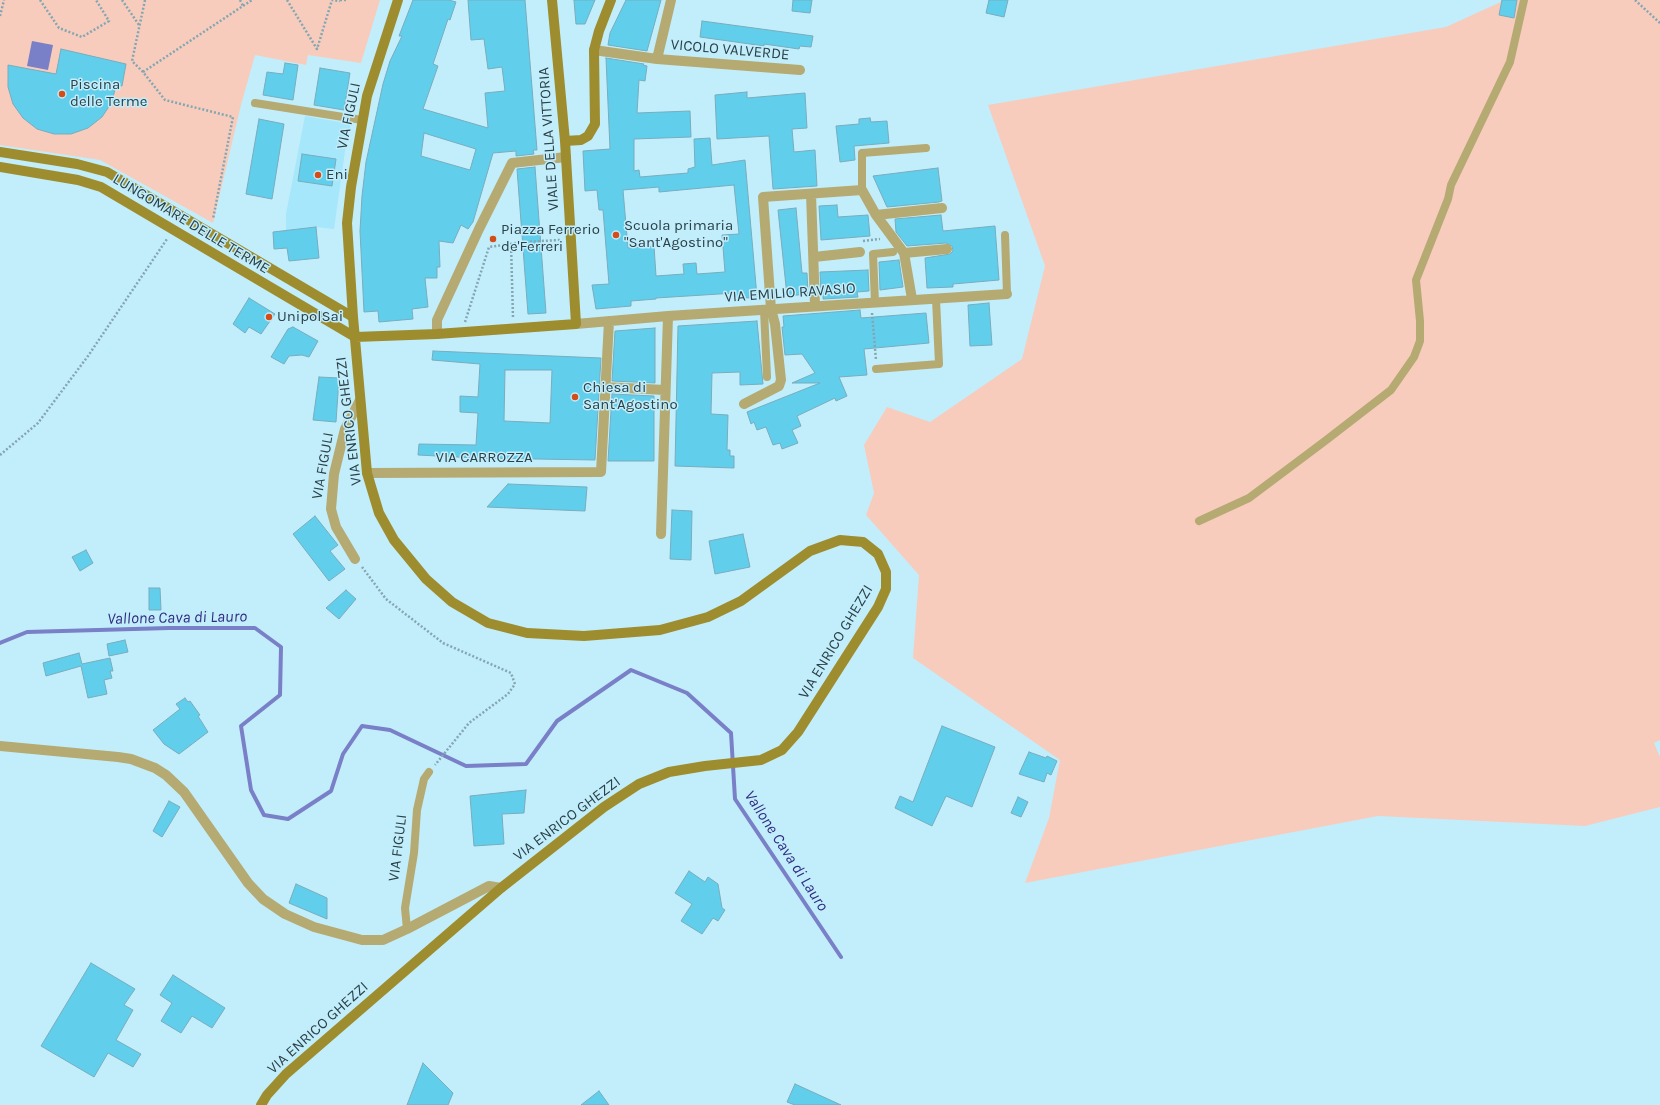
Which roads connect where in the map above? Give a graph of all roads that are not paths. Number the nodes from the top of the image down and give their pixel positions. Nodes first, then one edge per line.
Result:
1 (398, 0) edge
2 (552, 0) edge
3 (611, 0) edge
4 (671, 0) edge
5 (1524, 0) edge
6 (594, 50) junction
7 (657, 59) junction
8 (800, 70) dead end
9 (255, 103) dead end
10 (362, 120) junction
11 (566, 141) junction
12 (926, 148) dead end
13 (0, 152) edge
14 (566, 157) junction
15 (0, 167) edge
16 (862, 190) junction
17 (811, 194) junction
18 (942, 208) dead end
19 (876, 215) junction
20 (1005, 235) dead end
21 (947, 249) dead end
22 (860, 252) road end
23 (893, 252) dead end
24 (904, 253) junction
25 (814, 257) junction
26 (1007, 294) joint
27 (912, 299) junction
28 (936, 299) junction
29 (875, 302) junction
30 (815, 306) junction
31 (767, 310) junction
32 (668, 316) junction
33 (353, 317) junction
34 (609, 321) junction
35 (576, 324) junction
36 (437, 334) junction
37 (355, 338) junction
38 (876, 369) road end
39 (768, 378) dead end
40 (605, 387) junction
41 (666, 390) junction
42 (360, 400) junction
43 (744, 404) dead end
44 (367, 473) junction
45 (1199, 521) dead end
46 (661, 534) dead end
47 (355, 559) road end
48 (0, 746) edge
49 (429, 772) road end
50 (501, 888) junction
51 (408, 929) junction
52 (261, 1105) edge

1 - 10 street, VIA FIGULI
2 - 11 street, VIALE DELLA VITTORIA
3 - 6 street
4 - 7 street, VICOLO VALVERDE
5 - 45 lane
6 - 7 street, VICOLO VALVERDE
6 - 11 street
7 - 8 street, VICOLO VALVERDE
9 - 10 lane
10 - 33 street, VIA FIGULI
11 - 14 street, VIALE DELLA VITTORIA
12 - 16 lane
13 - 33 street, LUNGOMARE DELLE TERME
14 - 35 street, VIALE DELLA VITTORIA
14 - 36 street
15 - 37 street, LUNGOMARE DELLE TERME
16 - 17 street
16 - 19 street
17 - 25 street
17 - 31 street
18 - 19 street
19 - 24 street
20 - 26 lane
21 - 24 street
22 - 25 street
23 - 29 lane
24 - 27 street
25 - 30 street
26 - 28 street, VIA EMILIO RAVASIO
27 - 28 street, VIA EMILIO RAVASIO
27 - 29 street, VIA EMILIO RAVASIO
28 - 38 lane
29 - 30 street, VIA EMILIO RAVASIO
30 - 31 street, VIA EMILIO RAVASIO
31 - 32 street, VIA EMILIO RAVASIO
31 - 39 lane
31 - 43 street
32 - 34 street, VIA EMILIO RAVASIO
32 - 41 street
33 - 37 street, VIA FIGULI
34 - 35 street, VIA EMILIO RAVASIO
34 - 40 street
35 - 36 street
36 - 37 street
37 - 42 street, VIA ENRICO GHEZZI
40 - 41 street
40 - 44 street, VIA CARROZZA
41 - 46 street
42 - 44 street, VIA ENRICO GHEZZI
42 - 47 street, VIA FIGULI
44 - 50 street, VIA ENRICO GHEZZI
48 - 51 street
49 - 51 lane, VIA FIGULI
50 - 51 street
50 - 52 street, VIA ENRICO GHEZZI

